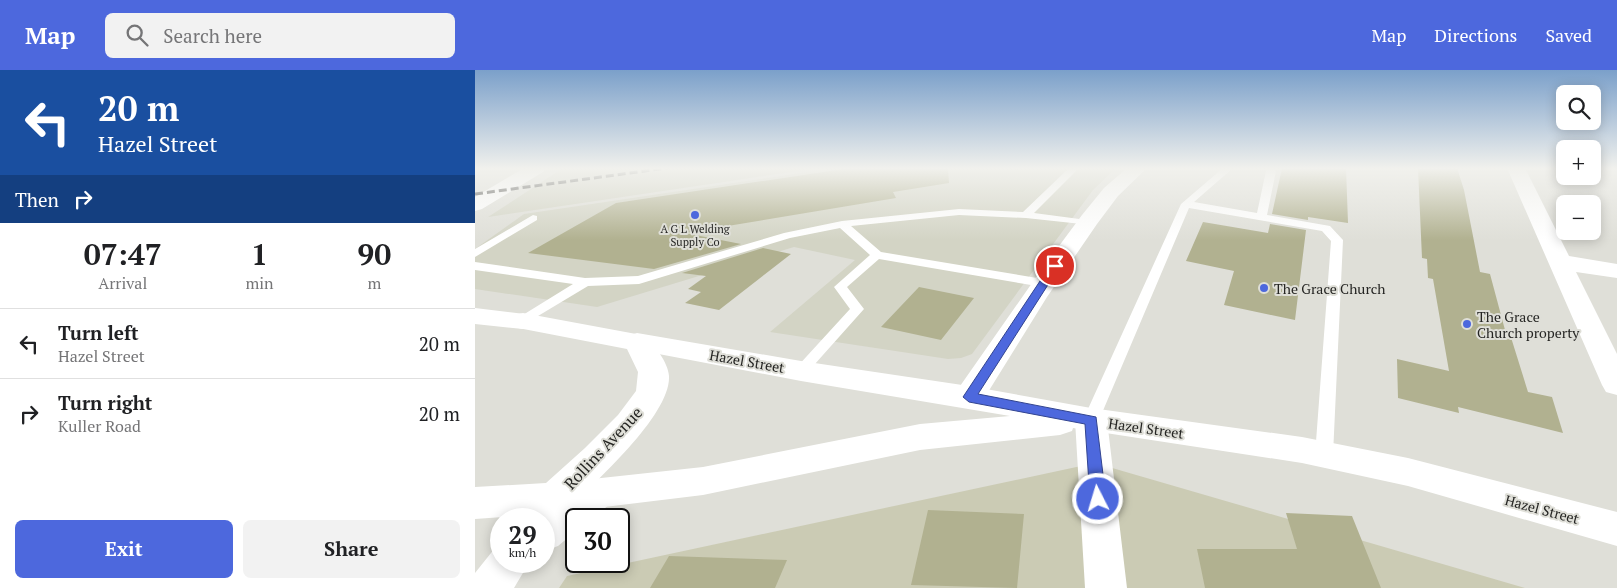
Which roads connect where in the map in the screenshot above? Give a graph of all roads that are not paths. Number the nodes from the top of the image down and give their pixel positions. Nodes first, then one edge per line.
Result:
1 (496, 192) edge
2 (1049, 192) edge
3 (1112, 192) edge
4 (1200, 192) edge
5 (1266, 192) edge
6 (1527, 192) edge
7 (1186, 204) junction
8 (475, 205) edge
9 (1026, 215) junction
10 (1261, 217) junction
11 (533, 218) dead end
12 (1087, 223) junction
13 (843, 224) junction
14 (475, 254) edge
15 (877, 255) junction
16 (1560, 262) junction
17 (475, 266) edge
18 (1617, 271) edge
19 (585, 282) junction
20 (1043, 283) junction
21 (475, 316) edge
22 (523, 321) junction
23 (637, 342) junction
24 (801, 371) junction
25 (1617, 385) edge
26 (969, 397) junction
27 (1091, 420) junction
28 (1324, 455) junction
29 (596, 494) junction
30 (555, 498) junction
31 (475, 503) edge
32 (555, 526) edge
33 (1617, 529) edge
34 (501, 573) edge
35 (489, 588) edge
36 (1105, 588) edge

1 - 8 main road
2 - 9 lane
3 - 12 main road
4 - 7 lane
5 - 10 lane
6 - 16 main road
7 - 10 lane
7 - 27 lane
9 - 12 lane
9 - 13 lane
10 - 28 lane
11 - 14 lane
12 - 20 main road
13 - 15 lane
13 - 19 lane
15 - 20 lane
15 - 24 lane
16 - 18 main road
16 - 25 main road
17 - 19 lane
19 - 22 lane
20 - 26 main road
21 - 22 main road, Hazel Street
22 - 23 main road, Hazel Street
23 - 24 main road, Hazel Street
23 - 30 main road, Rollins Avenue
24 - 26 main road, Hazel Street
26 - 27 main road, Hazel Street
27 - 28 main road, Hazel Street
27 - 29 main road
27 - 36 main road
28 - 33 main road, Hazel Street
29 - 30 main road
29 - 32 main road, Rollins Avenue
30 - 31 main road
34 - 35 main road

